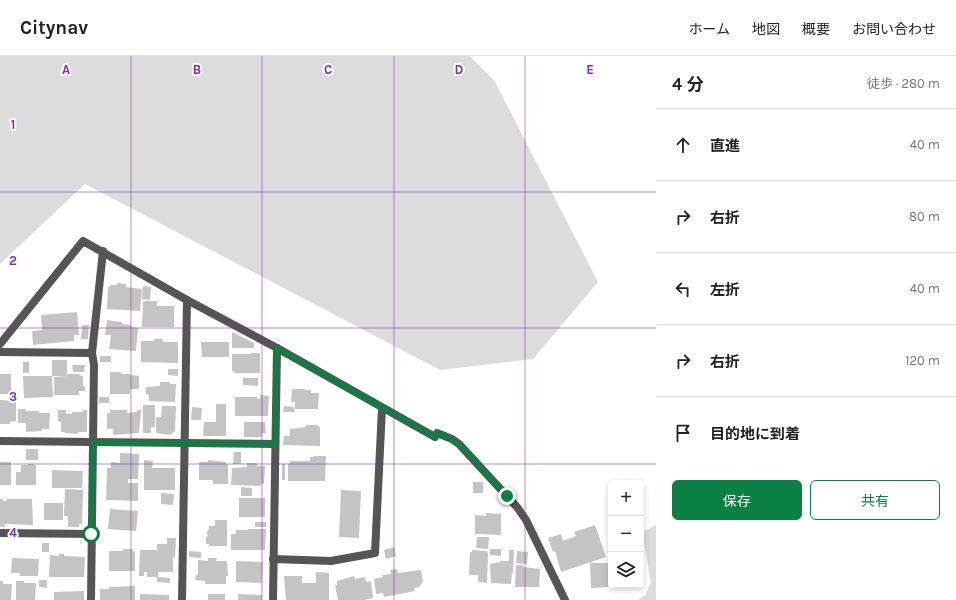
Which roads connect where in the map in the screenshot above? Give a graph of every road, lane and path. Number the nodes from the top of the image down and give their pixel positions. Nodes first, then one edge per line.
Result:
1 (103, 251) junction
2 (187, 300) junction
3 (0, 344) edge
4 (276, 348) junction
5 (0, 352) edge
6 (92, 353) junction
7 (382, 408) junction
8 (0, 441) edge
9 (93, 443) junction
10 (184, 444) junction
11 (275, 444) junction
12 (0, 533) edge
13 (91, 534) junction
14 (273, 559) junction
15 (91, 600) edge
16 (182, 600) edge
17 (273, 600) edge
18 (565, 600) edge

1 - 2 street
1 - 3 street
1 - 6 street
2 - 4 street
2 - 10 street
4 - 7 street
4 - 11 street
5 - 6 street
6 - 9 street
7 - 14 street
7 - 18 street
8 - 9 street
9 - 10 street
9 - 13 street
10 - 11 street
10 - 16 street
11 - 14 street
12 - 13 street
13 - 15 street
14 - 17 street

